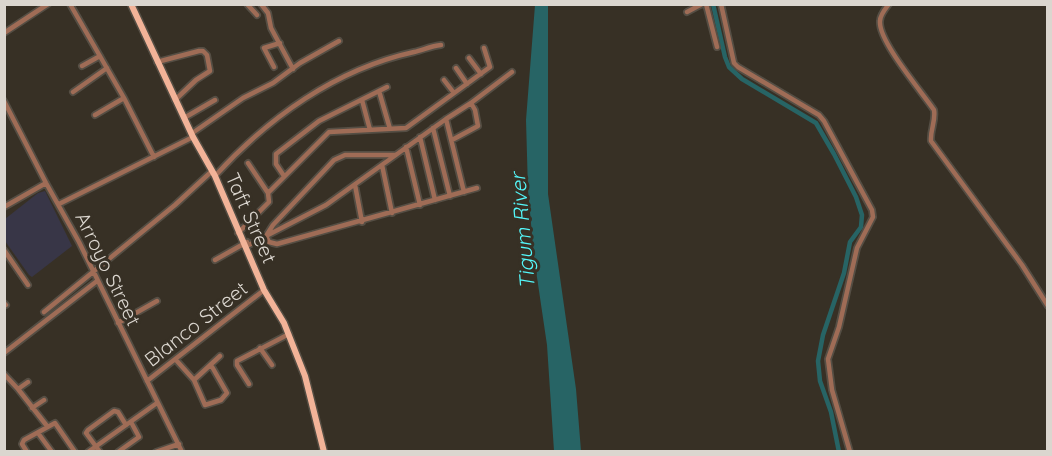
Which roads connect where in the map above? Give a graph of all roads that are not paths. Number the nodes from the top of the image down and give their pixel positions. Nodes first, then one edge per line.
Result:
1 (48, 4) edge
2 (70, 4) edge
3 (131, 4) edge
4 (246, 4) edge
5 (261, 4) edge
6 (704, 4) edge
7 (721, 4) edge
8 (889, 4) edge
9 (687, 12) dead end
10 (257, 15) dead end
11 (4, 33) edge
12 (339, 41) dead end
13 (279, 43) junction
14 (441, 45) dead end
15 (717, 47) dead end
16 (484, 48) dead end
17 (100, 56) junction
18 (469, 58) dead end
19 (158, 62) junction
20 (82, 66) dead end
21 (107, 68) junction
22 (274, 68) dead end
23 (456, 68) dead end
24 (293, 69) junction
25 (512, 72) dead end
26 (481, 74) junction
27 (444, 80) dead end
28 (467, 84) junction
29 (387, 87) dead end
30 (379, 91) junction
31 (73, 92) dead end
32 (454, 93) junction
33 (124, 98) junction
34 (175, 100) junction
35 (215, 100) dead end
36 (362, 100) junction
37 (4, 101) edge
38 (471, 102) junction
39 (95, 115) dead end
40 (184, 118) junction
41 (446, 118) junction
42 (433, 128) junction
43 (390, 129) junction
44 (370, 130) junction
45 (192, 136) junction
46 (420, 137) junction
47 (452, 140) junction
48 (406, 147) junction
49 (395, 155) junction
50 (154, 157) junction
51 (248, 163) dead end
52 (382, 165) junction
53 (213, 174) junction
54 (284, 176) junction
55 (46, 183) junction
56 (355, 185) junction
57 (477, 188) dead end
58 (464, 192) junction
59 (268, 193) junction
60 (450, 196) junction
61 (435, 200) junction
62 (58, 204) junction
63 (420, 205) junction
64 (5, 206) edge
65 (392, 213) junction
66 (280, 217) junction
67 (362, 222) junction
68 (287, 226) junction
69 (238, 233) junction
70 (266, 236) junction
71 (244, 245) junction
72 (4, 250) edge
73 (214, 260) dead end
74 (93, 273) junction
75 (97, 281) junction
76 (28, 285) dead end
77 (264, 290) junction
78 (63, 296) junction
79 (157, 301) dead end
80 (68, 303) junction
81 (1047, 306) edge
82 (44, 312) dead end
83 (118, 323) junction
84 (289, 334) junction
85 (260, 348) junction
86 (4, 353) edge
87 (220, 356) dead end
88 (176, 360) junction
89 (211, 365) junction
90 (272, 365) dead end
91 (4, 374) edge
92 (194, 380) junction
93 (147, 381) junction
94 (27, 382) dead end
95 (249, 384) dead end
96 (18, 389) junction
97 (44, 400) dead end
98 (157, 403) junction
99 (32, 408) junction
100 (129, 423) junction
101 (46, 426) junction
102 (38, 433) junction
103 (179, 444) junction
104 (96, 446) junction
105 (27, 452) edge
106 (52, 452) edge
107 (75, 452) edge
108 (88, 452) edge
109 (100, 452) edge
110 (118, 452) edge
111 (156, 452) edge
112 (182, 452) edge
113 (324, 452) edge
114 (849, 452) edge

1 - 11 street
2 - 17 street
3 - 19 main road, Taft Street
4 - 10 street
5 - 13 street
6 - 9 street
6 - 15 street
7 - 114 street
8 - 81 street
12 - 24 street
13 - 22 street
13 - 24 street
14 - 53 street
16 - 26 street
17 - 20 street
17 - 21 street
18 - 26 street
19 - 34 main road, Taft Street
19 - 34 street
21 - 31 street
21 - 33 street
23 - 28 street
24 - 45 street
25 - 38 street
26 - 28 street
27 - 32 street
28 - 32 street
29 - 30 street
30 - 36 street
30 - 43 street
32 - 43 street
33 - 39 street
33 - 50 street
34 - 40 main road, Taft Street
35 - 40 street
36 - 44 street
36 - 54 street
37 - 55 street, Arroyo Street
38 - 41 street
38 - 47 street
40 - 45 main road, Taft Street
41 - 42 street
41 - 47 street
42 - 46 street
42 - 60 street
43 - 44 street
44 - 54 street
45 - 50 street
45 - 53 main road, Taft Street
46 - 48 street
46 - 61 street
47 - 58 street
48 - 49 street
48 - 63 street
49 - 52 street
49 - 66 street
50 - 62 street
51 - 59 street
52 - 56 street
52 - 65 street
53 - 69 main road, Taft Street
53 - 74 street
54 - 59 street
55 - 62 street, Arroyo Street
55 - 64 street
56 - 67 street
56 - 68 street
57 - 58 street
58 - 60 street
59 - 69 street
60 - 61 street
61 - 63 street
62 - 74 street, Arroyo Street
63 - 65 street
65 - 67 street
66 - 68 street
66 - 70 street
67 - 70 street
68 - 70 street
69 - 71 main road, Taft Street
70 - 71 street
71 - 73 street
71 - 77 main road, Taft Street
72 - 76 street
74 - 75 street, Arroyo Street
74 - 78 street
75 - 80 street
75 - 83 street, Arroyo Street
77 - 84 main road, Taft Street
77 - 88 street, Blanco Street
78 - 80 street
78 - 82 street
79 - 83 street
80 - 86 street
83 - 93 street, Arroyo Street
84 - 85 street
84 - 113 main road, Taft Street
85 - 90 street
85 - 95 street
87 - 89 street
88 - 92 street
88 - 93 street, Blanco Street
89 - 92 street
89 - 92 street
91 - 96 street
93 - 98 street, Arroyo Street
94 - 96 street
96 - 99 street
97 - 99 street
98 - 100 street
98 - 103 street, Arroyo Street
99 - 101 street
100 - 104 street
100 - 104 street
100 - 110 street
101 - 102 street
101 - 107 street
102 - 105 street
102 - 106 street
103 - 111 street
103 - 112 street, Arroyo Street
104 - 108 street
104 - 109 street

